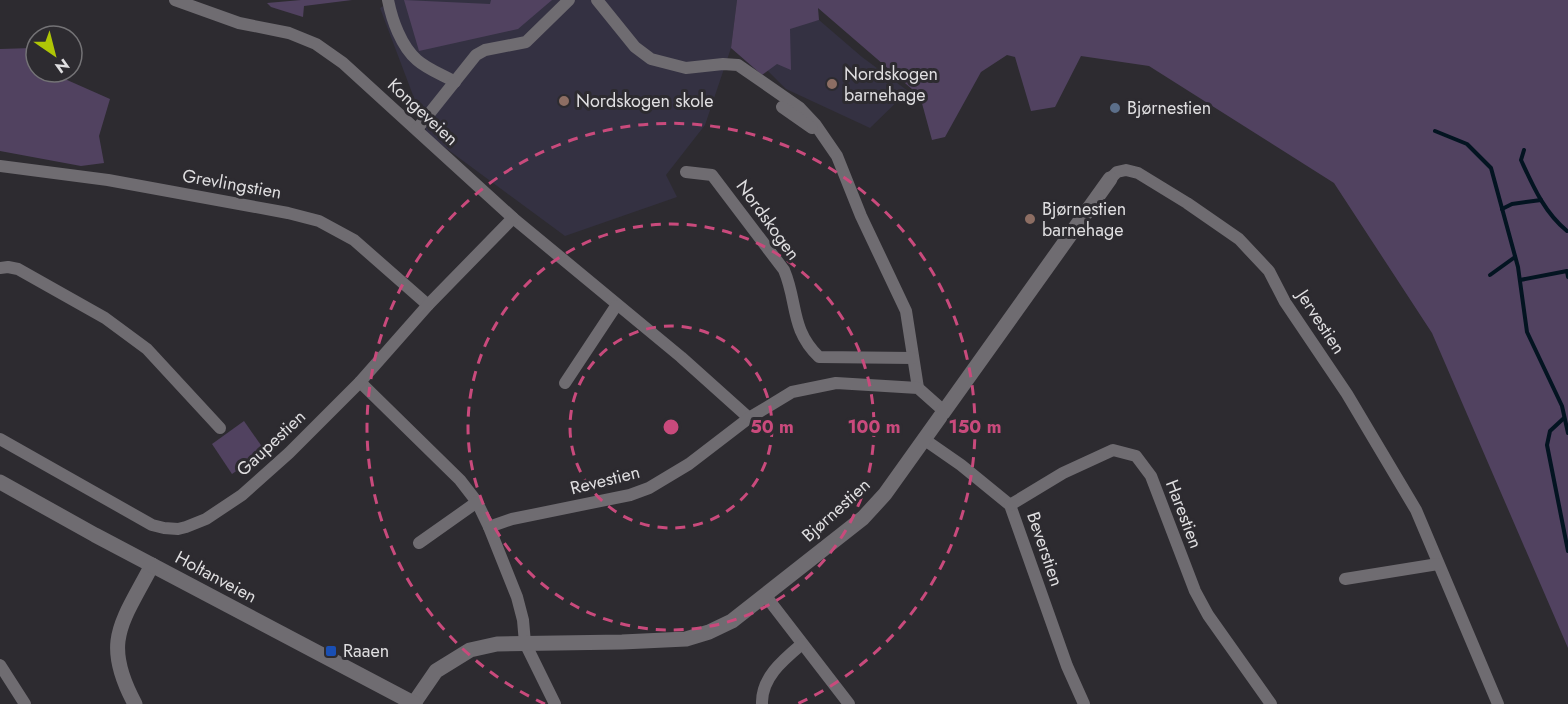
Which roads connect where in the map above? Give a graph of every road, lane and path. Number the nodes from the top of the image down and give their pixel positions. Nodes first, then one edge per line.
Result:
1 (175, 0) edge
2 (388, 0) edge
3 (569, 0) edge
4 (597, 0) edge
5 (455, 81) junction
6 (782, 107) dead end
7 (417, 129) junction
8 (823, 135) junction
9 (0, 166) edge
10 (686, 172) dead end
11 (1110, 179) joint
12 (513, 218) junction
13 (0, 268) edge
14 (428, 305) junction
15 (616, 306) junction
16 (913, 358) junction
17 (360, 382) junction
18 (565, 382) dead end
19 (918, 388) junction
20 (945, 412) junction
21 (750, 418) junction
22 (220, 428) dead end
23 (0, 439) edge
24 (925, 440) junction
25 (0, 482) edge
26 (477, 502) junction
27 (1010, 505) junction
28 (489, 527) junction
29 (419, 543) dead end
30 (1438, 564) junction
31 (152, 566) junction
32 (1345, 579) dead end
33 (765, 595) junction
34 (525, 643) junction
35 (802, 644) junction
36 (0, 665) edge
37 (25, 704) edge
38 (135, 704) edge
39 (415, 704) edge
40 (555, 704) edge
41 (762, 704) edge
42 (849, 704) edge
43 (1084, 704) edge
44 (1271, 704) edge
45 (1498, 704) edge

1 - 7 street, Kongeveien
2 - 5 street
3 - 5 street
4 - 8 street
5 - 7 street
6 - 8 street
7 - 12 street, Kongeveien
8 - 16 street
9 - 14 street, Grevlingstien
10 - 16 street, Nordskogen
11 - 20 street, Bjørnestien
11 - 30 street, Jervestien
12 - 14 street, Gaupestien
12 - 15 street, Kongeveien
13 - 22 street
14 - 17 street, Gaupestien
15 - 18 street
15 - 21 street, Kongeveien
16 - 19 street
17 - 23 street, Gaupestien
17 - 26 street
19 - 20 street
19 - 21 street, Revestien
20 - 24 street, Bjørnestien
21 - 28 street, Revestien
24 - 27 street, Beverstien
24 - 33 street, Bjørnestien
25 - 31 street, Holtanveien
26 - 28 street
26 - 29 street
27 - 43 street, Beverstien
27 - 44 street, Harestien
28 - 34 street
30 - 32 street
30 - 45 street, Jervestien
31 - 38 street
31 - 39 street, Holtanveien
33 - 34 street, Bjørnestien
33 - 35 street
34 - 39 street, Bjørnestien
34 - 40 street
35 - 41 street
35 - 42 street
36 - 37 street

